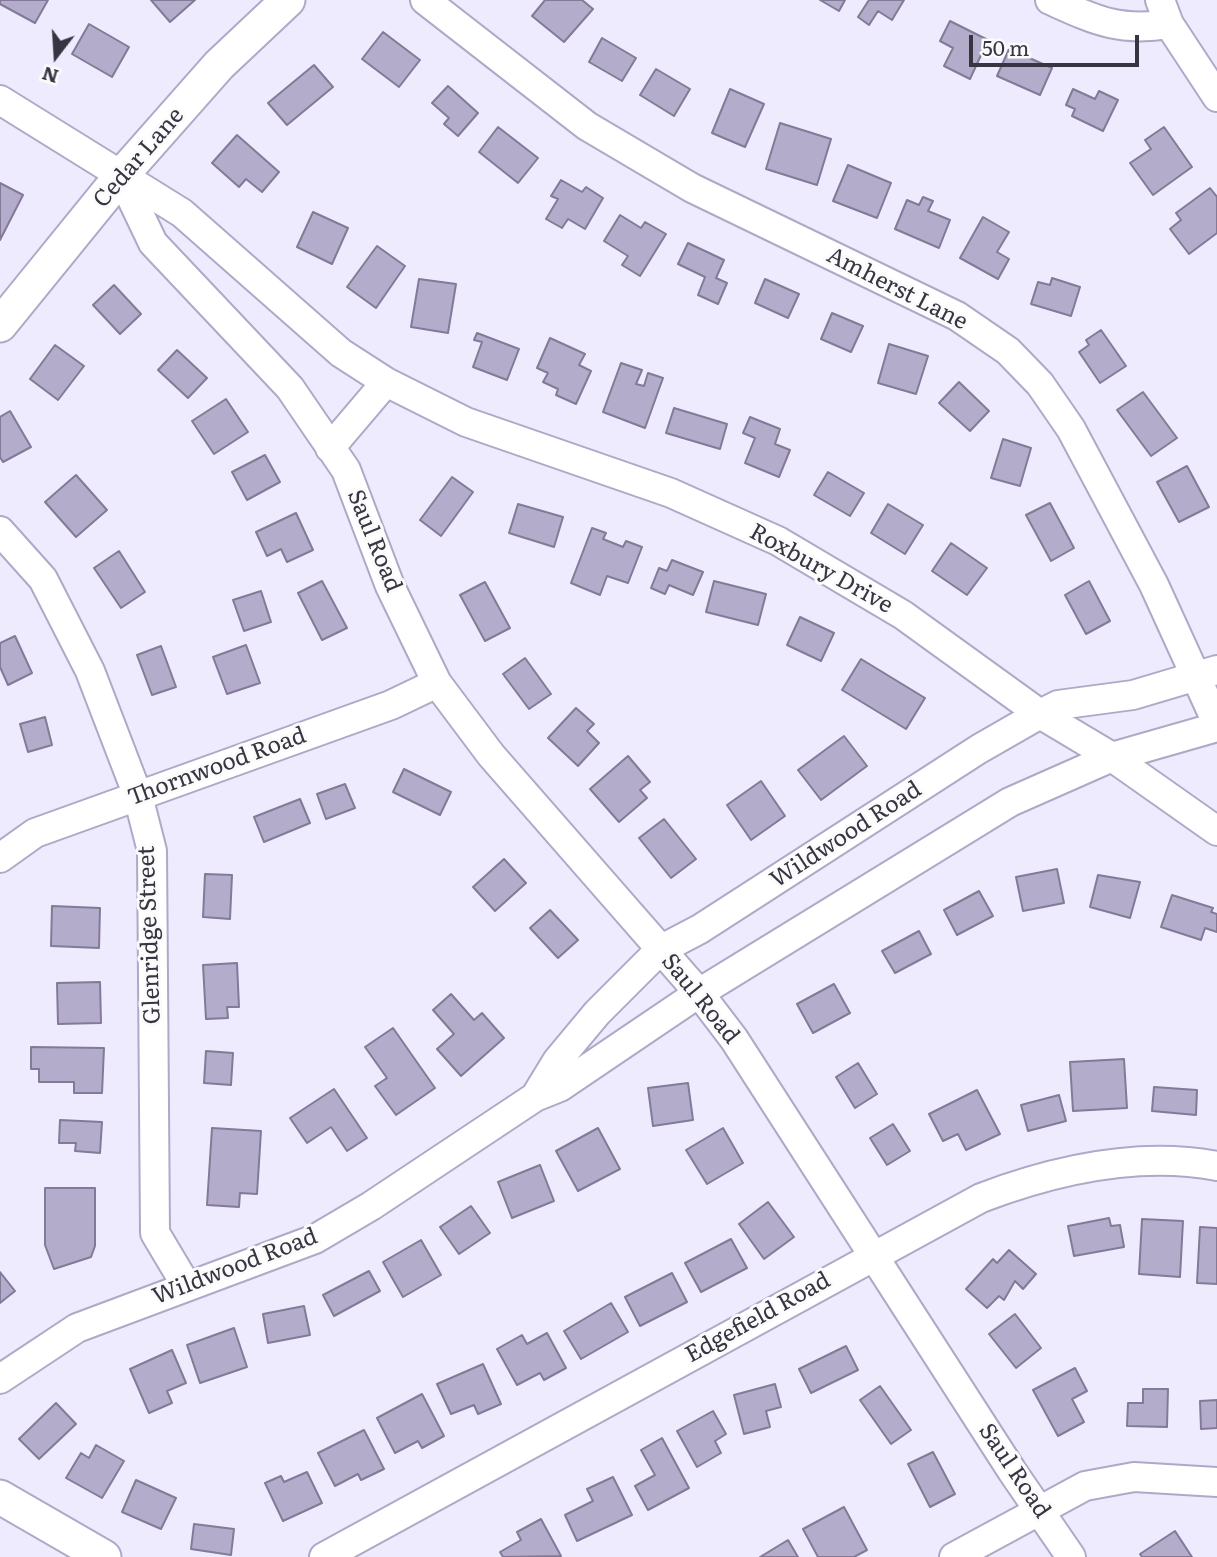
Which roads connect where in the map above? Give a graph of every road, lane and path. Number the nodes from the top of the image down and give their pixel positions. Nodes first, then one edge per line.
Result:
1 (288, 0) edge
2 (425, 0) edge
3 (1049, 0) edge
4 (1165, 12) edge
5 (1217, 97) edge
6 (0, 100) edge
7 (121, 176) junction
8 (0, 325) edge
9 (386, 382) junction
10 (330, 448) junction
11 (0, 531) edge
12 (1207, 673) edge
13 (437, 683) junction
14 (1040, 714) junction
15 (1217, 725) edge
16 (1112, 757) junction
17 (138, 796) junction
18 (1217, 831) edge
19 (0, 858) edge
20 (660, 950) junction
21 (699, 993) junction
22 (535, 1097) junction
23 (1217, 1166) edge
24 (876, 1257) junction
25 (186, 1285) junction
26 (0, 1379) edge
27 (1217, 1482) edge
28 (0, 1497) edge
29 (1040, 1509) junction
30 (104, 1557) edge
31 (324, 1557) edge
32 (954, 1557) edge
33 (1071, 1557) edge

1 - 7 street, Cedar Lane
2 - 12 street, Amherst Lane
3 - 4 street
4 - 5 street
6 - 7 street
7 - 8 street, Cedar Lane
7 - 9 street
7 - 10 street, Saul Road
9 - 10 street
9 - 14 street, Roxbury Drive
10 - 13 street, Saul Road
11 - 17 street, Glenridge Street
12 - 14 street, Wildwood Road
12 - 15 street, Amherst Lane
13 - 17 street, Thornwood Road
13 - 20 street, Saul Road
14 - 16 street, Roxbury Drive
14 - 20 street, Wildwood Road
15 - 16 street, Wildwood Road
16 - 18 street, Roxbury Drive
16 - 21 street, Wildwood Road
17 - 19 street, Thornwood Road
17 - 25 street, Glenridge Street
20 - 21 street, Saul Road
20 - 22 street, Wildwood Road
21 - 22 street, Wildwood Road
21 - 24 street, Saul Road
22 - 25 street, Wildwood Road
23 - 24 street, Edgefield Road
24 - 29 street, Saul Road
24 - 31 street, Edgefield Road
25 - 26 street, Wildwood Road
27 - 29 street
28 - 30 street
29 - 32 street
29 - 33 street, Saul Road

